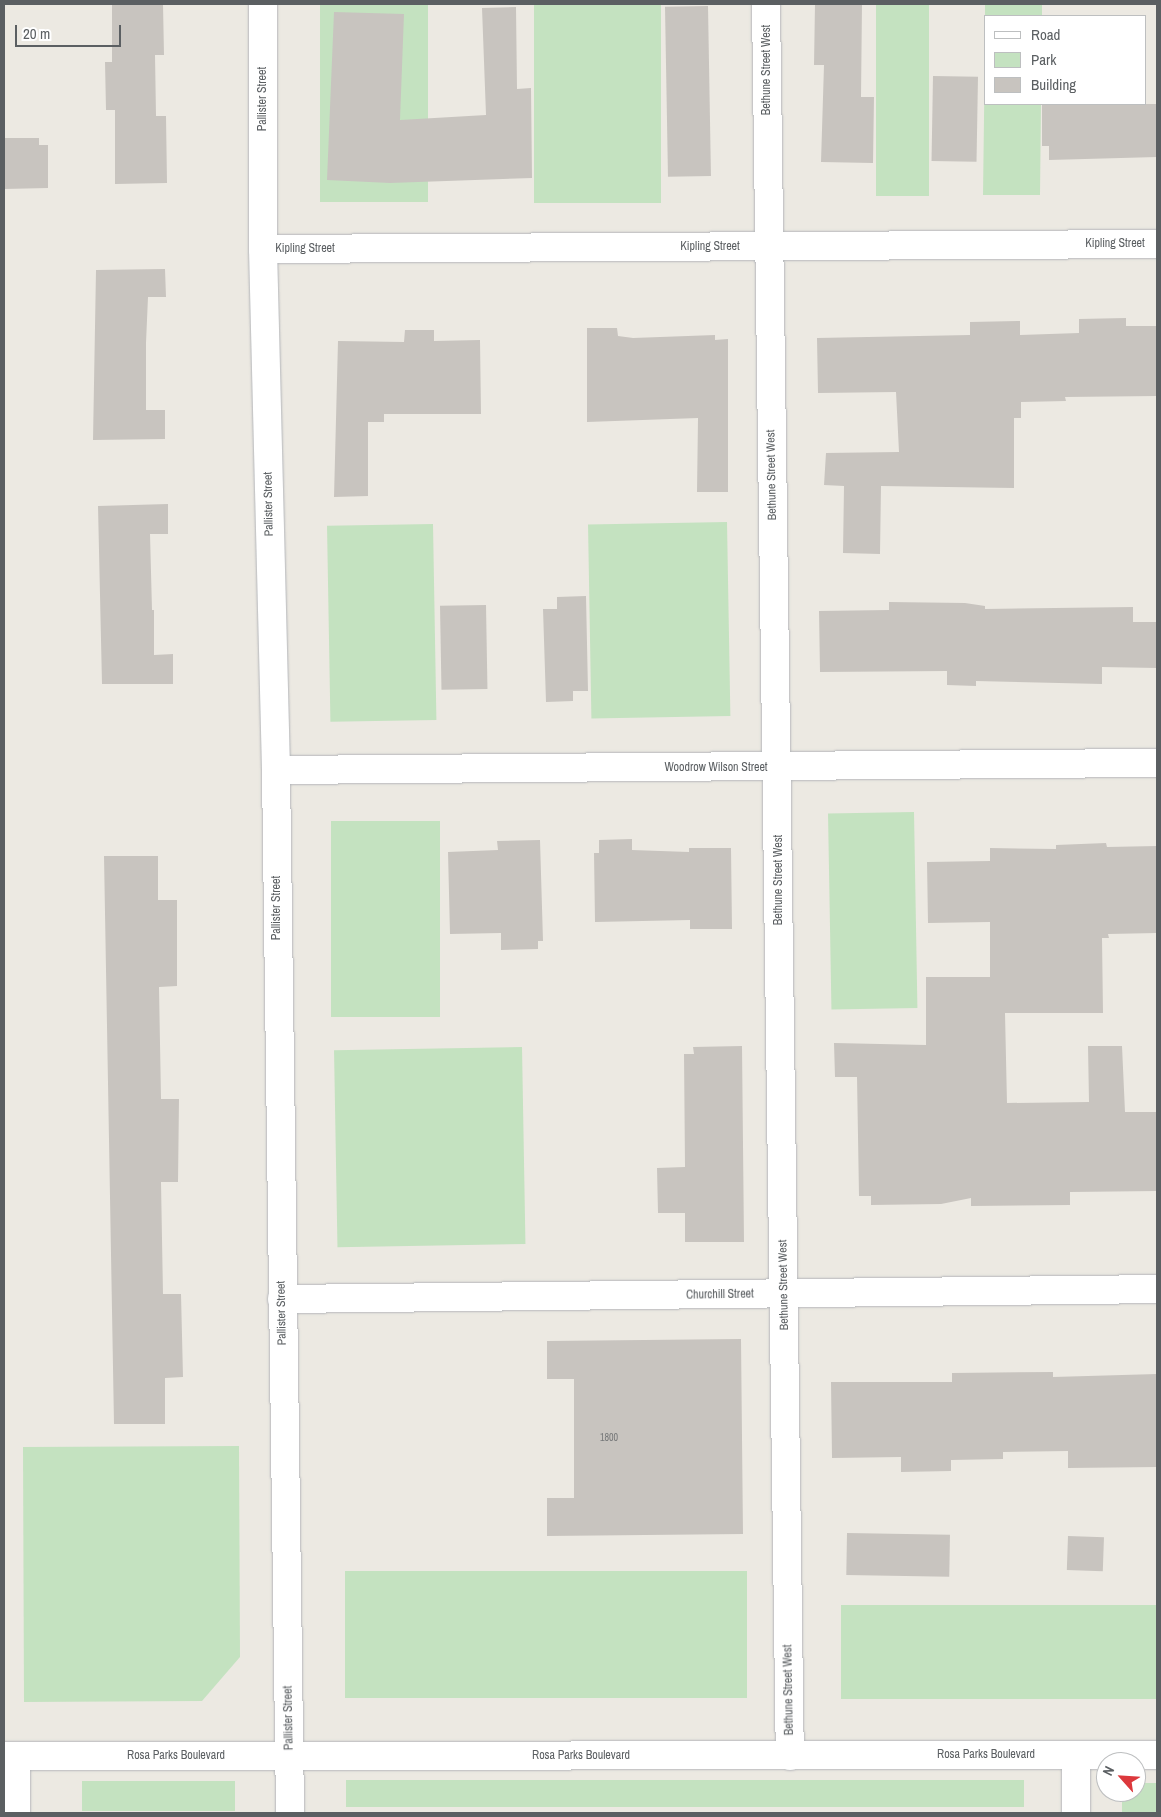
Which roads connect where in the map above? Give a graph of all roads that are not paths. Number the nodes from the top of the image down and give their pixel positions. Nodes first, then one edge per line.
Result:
1 (263, 4) edge
2 (766, 4) edge
3 (1157, 244) edge
4 (768, 247) junction
5 (263, 248) junction
6 (1157, 764) edge
7 (778, 768) junction
8 (276, 770) junction
9 (1157, 1289) edge
10 (784, 1294) junction
11 (282, 1299) junction
12 (1076, 1755) junction
13 (1157, 1755) edge
14 (10, 1756) edge
15 (289, 1756) junction
16 (790, 1756) junction
17 (16, 1813) edge
18 (290, 1813) edge
19 (1076, 1813) edge

1 - 5 street, Pallister Street
2 - 4 street, Bethune Street West
3 - 4 street, Kipling Street
4 - 5 street, Kipling Street
4 - 7 street, Bethune Street West
5 - 8 street, Pallister Street
6 - 7 street, Woodrow Wilson Street
7 - 8 street, Woodrow Wilson Street
7 - 10 street, Bethune Street West
8 - 11 street, Pallister Street
9 - 10 street, Churchill Street
10 - 11 street, Churchill Street
10 - 16 street, Bethune Street West
11 - 15 street, Pallister Street
12 - 13 street, Rosa Parks Boulevard
12 - 16 street, Rosa Parks Boulevard
12 - 19 street
14 - 15 street, Rosa Parks Boulevard
14 - 17 street
15 - 16 street, Rosa Parks Boulevard
15 - 18 street, Pallister Street

